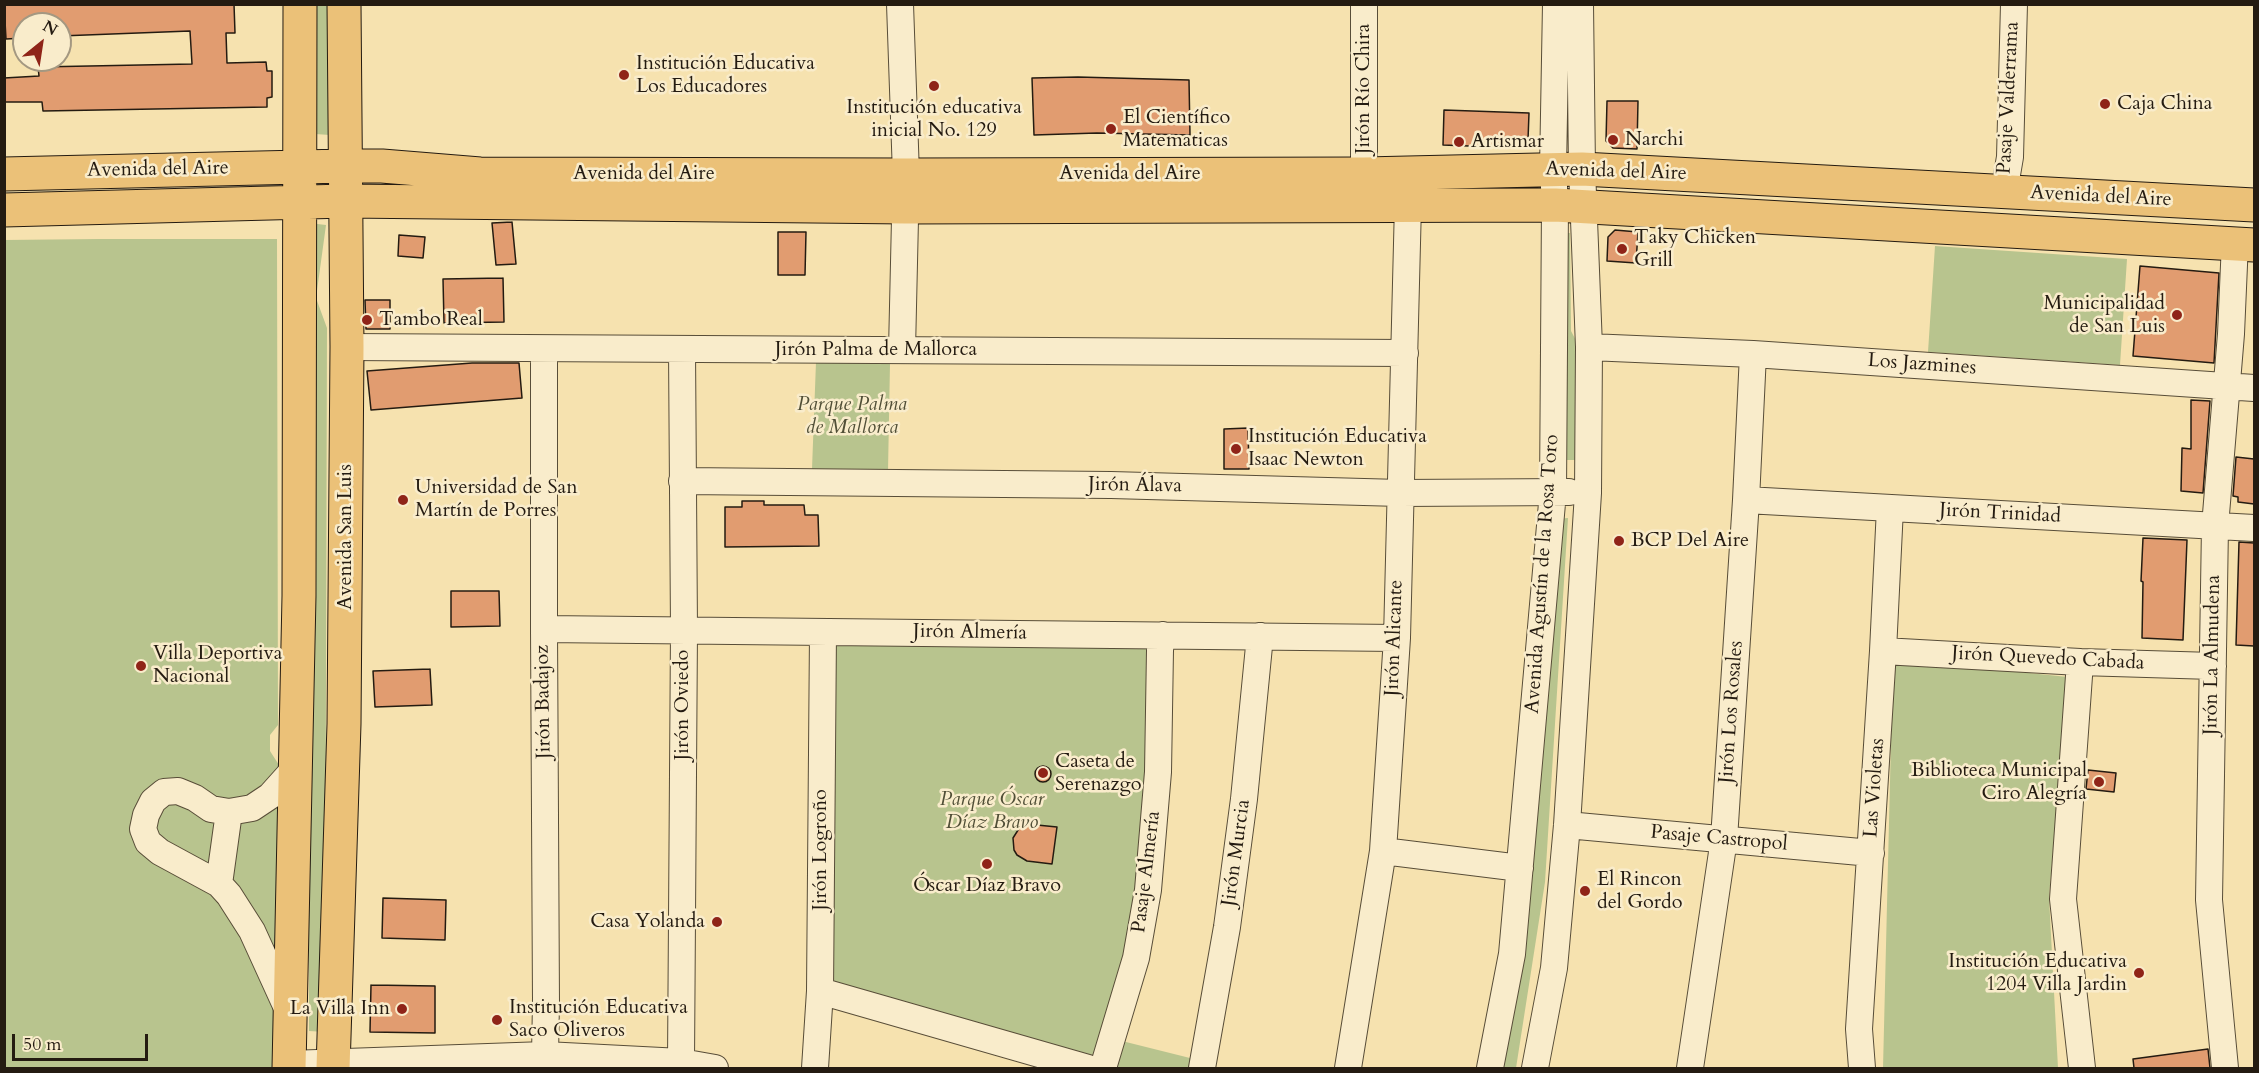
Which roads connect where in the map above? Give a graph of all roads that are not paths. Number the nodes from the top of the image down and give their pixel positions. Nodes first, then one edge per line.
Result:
1 (300, 4) edge
2 (344, 4) edge
3 (900, 4) edge
4 (1364, 4) edge
5 (1556, 4) edge
6 (1580, 4) edge
7 (2014, 4) edge
8 (344, 166) junction
9 (300, 168) junction
10 (1568, 169) junction
11 (4, 174) edge
12 (1364, 174) junction
13 (906, 175) junction
14 (2011, 192) junction
15 (346, 201) junction
16 (300, 203) junction
17 (1408, 204) junction
18 (2254, 205) edge
19 (1557, 206) junction
20 (906, 207) junction
21 (4, 210) edge
22 (2014, 231) junction
23 (2245, 244) edge
24 (347, 347) junction
25 (1589, 347) junction
26 (544, 349) junction
27 (682, 349) junction
28 (902, 350) junction
29 (1405, 352) junction
30 (1753, 354) junction
31 (2226, 386) junction
32 (2254, 388) edge
33 (682, 481) junction
34 (1553, 492) junction
35 (1400, 493) junction
36 (1588, 493) junction
37 (1746, 500) junction
38 (1890, 508) junction
39 (2215, 526) junction
40 (2254, 528) edge
41 (543, 629) junction
42 (684, 630) junction
43 (823, 632) junction
44 (1162, 635) junction
45 (1260, 636) junction
46 (1397, 638) junction
47 (1883, 651) junction
48 (2080, 662) junction
49 (2213, 666) junction
50 (296, 767) junction
51 (229, 812) junction
52 (1568, 825) junction
53 (1724, 839) junction
54 (1383, 851) junction
55 (1871, 853) junction
56 (1520, 868) junction
57 (219, 884) junction
58 (820, 991) junction
59 (290, 1016) junction
60 (544, 1055) junction
61 (681, 1062) junction
62 (289, 1066) edge
63 (333, 1066) edge
64 (715, 1068) edge
65 (815, 1068) edge
66 (1088, 1068) edge
67 (1103, 1068) edge
68 (1202, 1068) edge
69 (1348, 1068) edge
70 (1490, 1068) edge
71 (1535, 1068) edge
72 (1690, 1068) edge
73 (1862, 1068) edge
74 (2082, 1068) edge
75 (2225, 1068) edge

1 - 9 main road
2 - 8 main road, Avenida San Luis
3 - 13 street
4 - 12 street, Jirón Río Chira
5 - 10 street, Avenida Agustín de la Rosa Toro
6 - 10 street, Avenida Agustín de la Rosa Toro
7 - 14 street, Pasaje Valderrama
8 - 9 main road, Avenida del Aire
8 - 13 main road, Avenida del Aire
8 - 15 main road, Avenida San Luis
9 - 11 main road, Avenida del Aire
9 - 16 main road
10 - 12 main road, Avenida del Aire
10 - 14 main road, Avenida del Aire
10 - 19 street, Avenida Agustín de la Rosa Toro
12 - 13 main road, Avenida del Aire
13 - 20 street
14 - 18 main road, Avenida del Aire
14 - 22 main road
15 - 16 main road, Avenida del Aire
15 - 20 main road, Avenida del Aire
15 - 24 main road, Avenida San Luis
16 - 21 main road, Avenida del Aire
16 - 50 main road
17 - 19 main road, Avenida del Aire
17 - 20 main road, Avenida del Aire
17 - 29 street, Jirón Alicante
19 - 22 main road, Avenida del Aire
19 - 25 street, Avenida Agustín de la Rosa Toro
19 - 34 street, Avenida Agustín de la Rosa Toro
20 - 28 street
22 - 23 main road, Avenida del Aire
23 - 31 street, Jirón La Almudena
24 - 26 street, Jirón Palma de Mallorca
24 - 63 main road, Avenida San Luis
25 - 30 street, Los Jazmines
25 - 36 street, Avenida Agustín de la Rosa Toro
26 - 27 street, Jirón Palma de Mallorca
26 - 41 street, Jirón Badajoz
27 - 28 street, Jirón Palma de Mallorca
27 - 33 street, Jirón Oviedo
28 - 29 street, Jirón Palma de Mallorca
29 - 35 street, Jirón Alicante
30 - 31 street, Los Jazmines
30 - 37 street, Jirón Los Rosales
31 - 32 street, Los Jazmines
31 - 39 street, Jirón La Almudena
33 - 35 street, Jirón Álava
33 - 42 street, Jirón Oviedo
34 - 35 street, Jirón Álava
34 - 36 street, Jirón Álava
34 - 56 street, Avenida Agustín de la Rosa Toro
35 - 46 street, Jirón Alicante
36 - 52 street, Avenida Agustín de la Rosa Toro
37 - 38 street, Jirón Trinidad
37 - 53 street, Jirón Los Rosales
38 - 39 street, Jirón Trinidad
38 - 47 street, Las Violetas
39 - 40 street, Jirón Trinidad
39 - 49 street, Jirón La Almudena
41 - 42 street, Jirón Almería
41 - 60 street, Jirón Badajoz
42 - 43 street, Jirón Almería
42 - 61 street, Jirón Oviedo
43 - 44 street, Jirón Almería
43 - 58 street, Jirón Logroño
44 - 45 street, Jirón Almería
44 - 67 street, Pasaje Almería
45 - 46 street, Jirón Almería
45 - 68 street, Jirón Murcia
46 - 54 street, Jirón Alicante
47 - 48 street, Jirón Quevedo Cabada
47 - 55 street, Las Violetas
48 - 49 street, Jirón Quevedo Cabada
48 - 74 street
49 - 75 street, Jirón La Almudena
50 - 51 street
50 - 59 main road
51 - 57 street
51 - 57 street
52 - 53 street, Pasaje Castropol
52 - 71 street, Avenida Agustín de la Rosa Toro
53 - 55 street, Pasaje Castropol
53 - 72 street, Jirón Los Rosales
54 - 56 street
54 - 69 street, Jirón Alicante
55 - 73 street, Las Violetas
56 - 70 street, Avenida Agustín de la Rosa Toro
57 - 59 street
58 - 65 street, Jirón Logroño
58 - 66 street
59 - 62 main road
60 - 61 street
60 - 63 street
61 - 64 street
62 - 63 street

